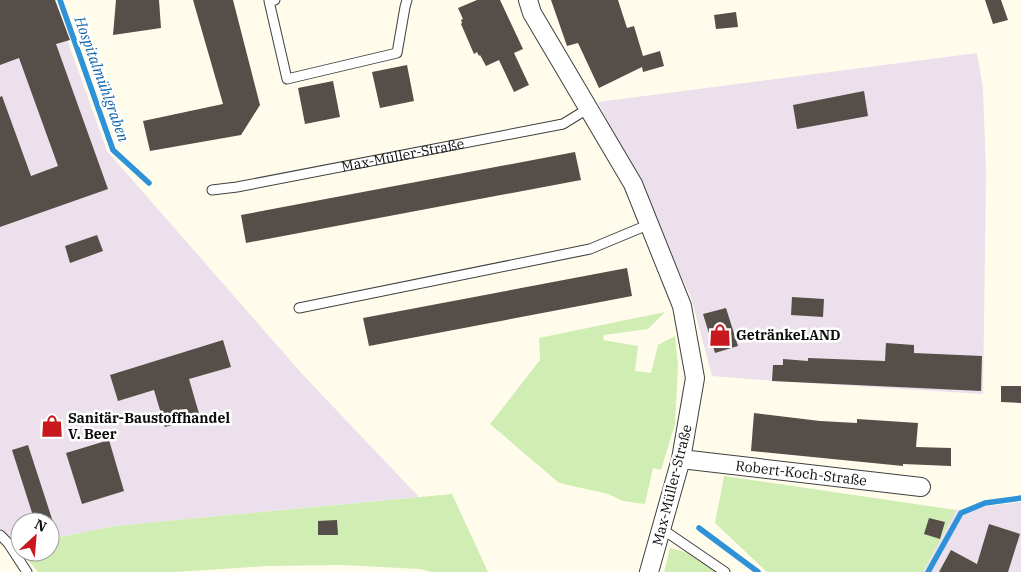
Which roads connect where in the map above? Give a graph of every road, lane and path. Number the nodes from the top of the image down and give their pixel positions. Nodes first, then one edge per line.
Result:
1 (275, 0) edge
2 (408, 0) edge
3 (528, 0) edge
4 (589, 108) junction
5 (212, 190) dead end
6 (650, 224) junction
7 (299, 308) dead end
8 (681, 459) junction
9 (921, 487) dead end
10 (662, 529) junction
11 (0, 535) edge
12 (27, 572) edge
13 (649, 572) edge
14 (724, 572) edge

1 - 2 lane
3 - 4 street, Max-Müller-Straße
4 - 5 lane, Max-Müller-Straße
4 - 6 street, Max-Müller-Straße
6 - 7 lane
6 - 8 street, Max-Müller-Straße
8 - 9 street, Robert-Koch-Straße
8 - 10 street, Max-Müller-Straße
10 - 13 street, Max-Müller-Straße
10 - 14 lane
11 - 12 lane

